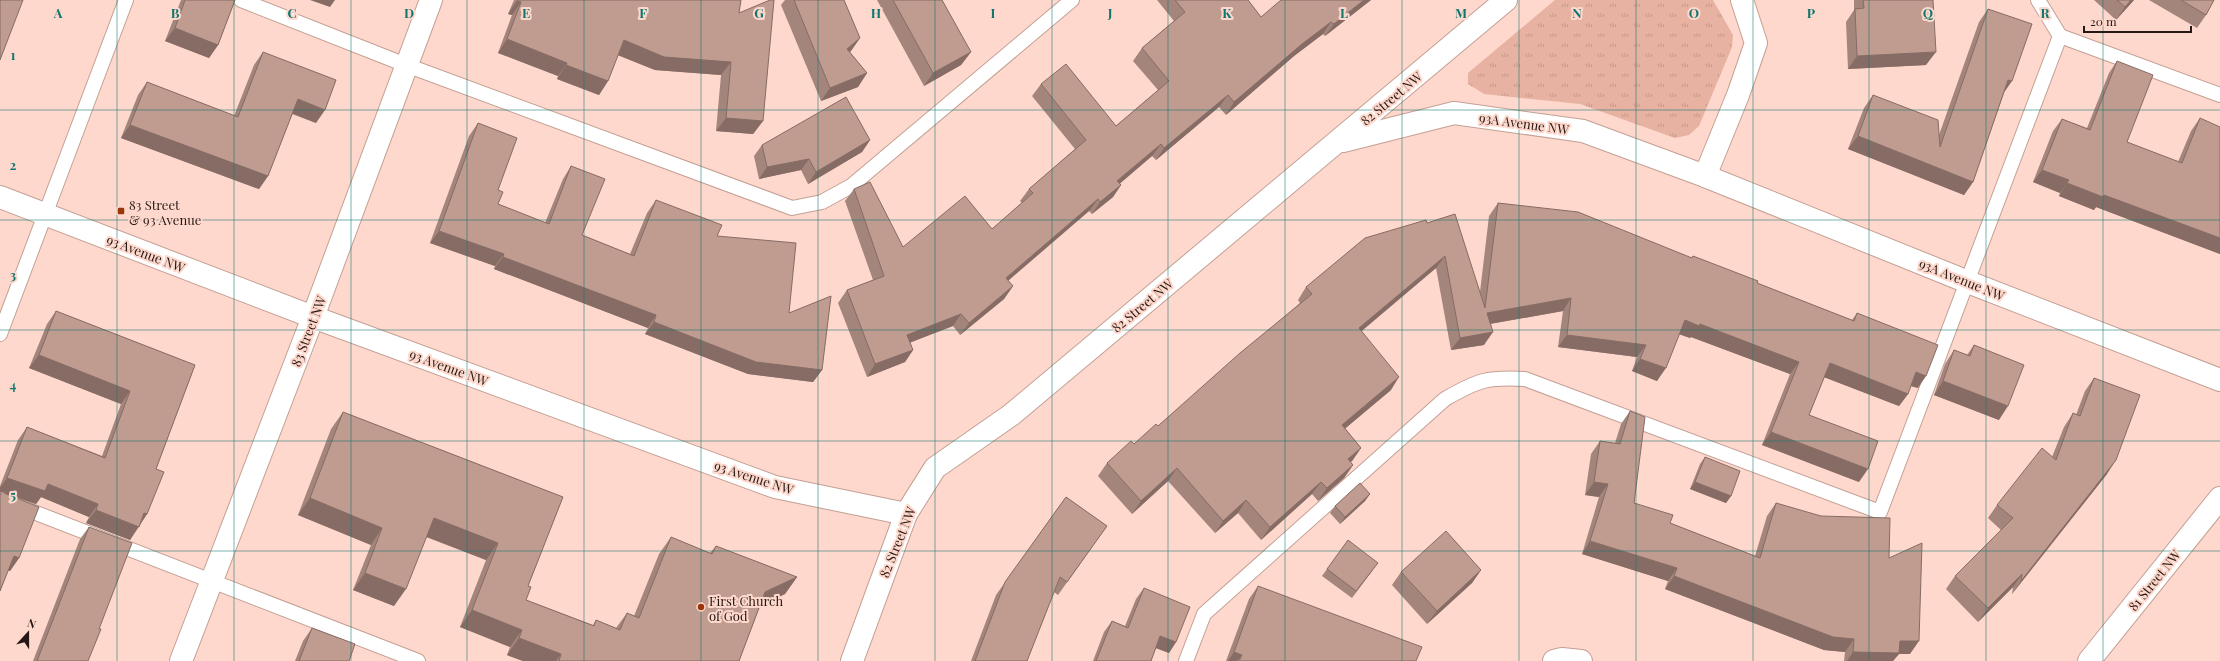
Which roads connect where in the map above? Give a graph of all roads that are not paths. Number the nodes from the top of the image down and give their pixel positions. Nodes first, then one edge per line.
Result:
1 (126, 0) edge
2 (241, 0) edge
3 (431, 0) edge
4 (1072, 0) edge
5 (1506, 0) edge
6 (1742, 0) edge
7 (2038, 0) edge
8 (2060, 36) junction
9 (406, 65) junction
10 (2220, 96) edge
11 (1338, 142) junction
12 (1706, 176) junction
13 (0, 198) edge
14 (47, 215) junction
15 (1968, 282) junction
16 (313, 316) junction
17 (0, 334) edge
18 (2220, 380) edge
19 (2220, 498) edge
20 (0, 499) edge
21 (906, 514) junction
22 (212, 581) junction
23 (181, 661) edge
24 (418, 661) edge
25 (852, 661) edge
26 (1186, 661) edge
27 (1554, 661) edge
28 (1581, 661) edge
29 (2089, 661) edge

1 - 14 lane
2 - 9 lane
3 - 9 street, 83 Street NW
4 - 9 lane
5 - 11 street, 82 Street NW
6 - 12 street
7 - 8 lane
8 - 10 lane
8 - 15 lane
9 - 16 street, 83 Street NW
11 - 12 street, 93A Avenue NW
11 - 21 street, 82 Street NW
12 - 15 street, 93A Avenue NW
13 - 14 street, 93 Avenue NW
14 - 16 street, 93 Avenue NW
14 - 17 lane
15 - 18 street, 93A Avenue NW
15 - 26 lane
16 - 21 street, 93 Avenue NW
16 - 22 street, 83 Street NW
19 - 29 street, 81 Street NW
20 - 22 lane
21 - 25 street, 82 Street NW
22 - 23 street, 83 Street NW
22 - 24 lane
27 - 28 street

